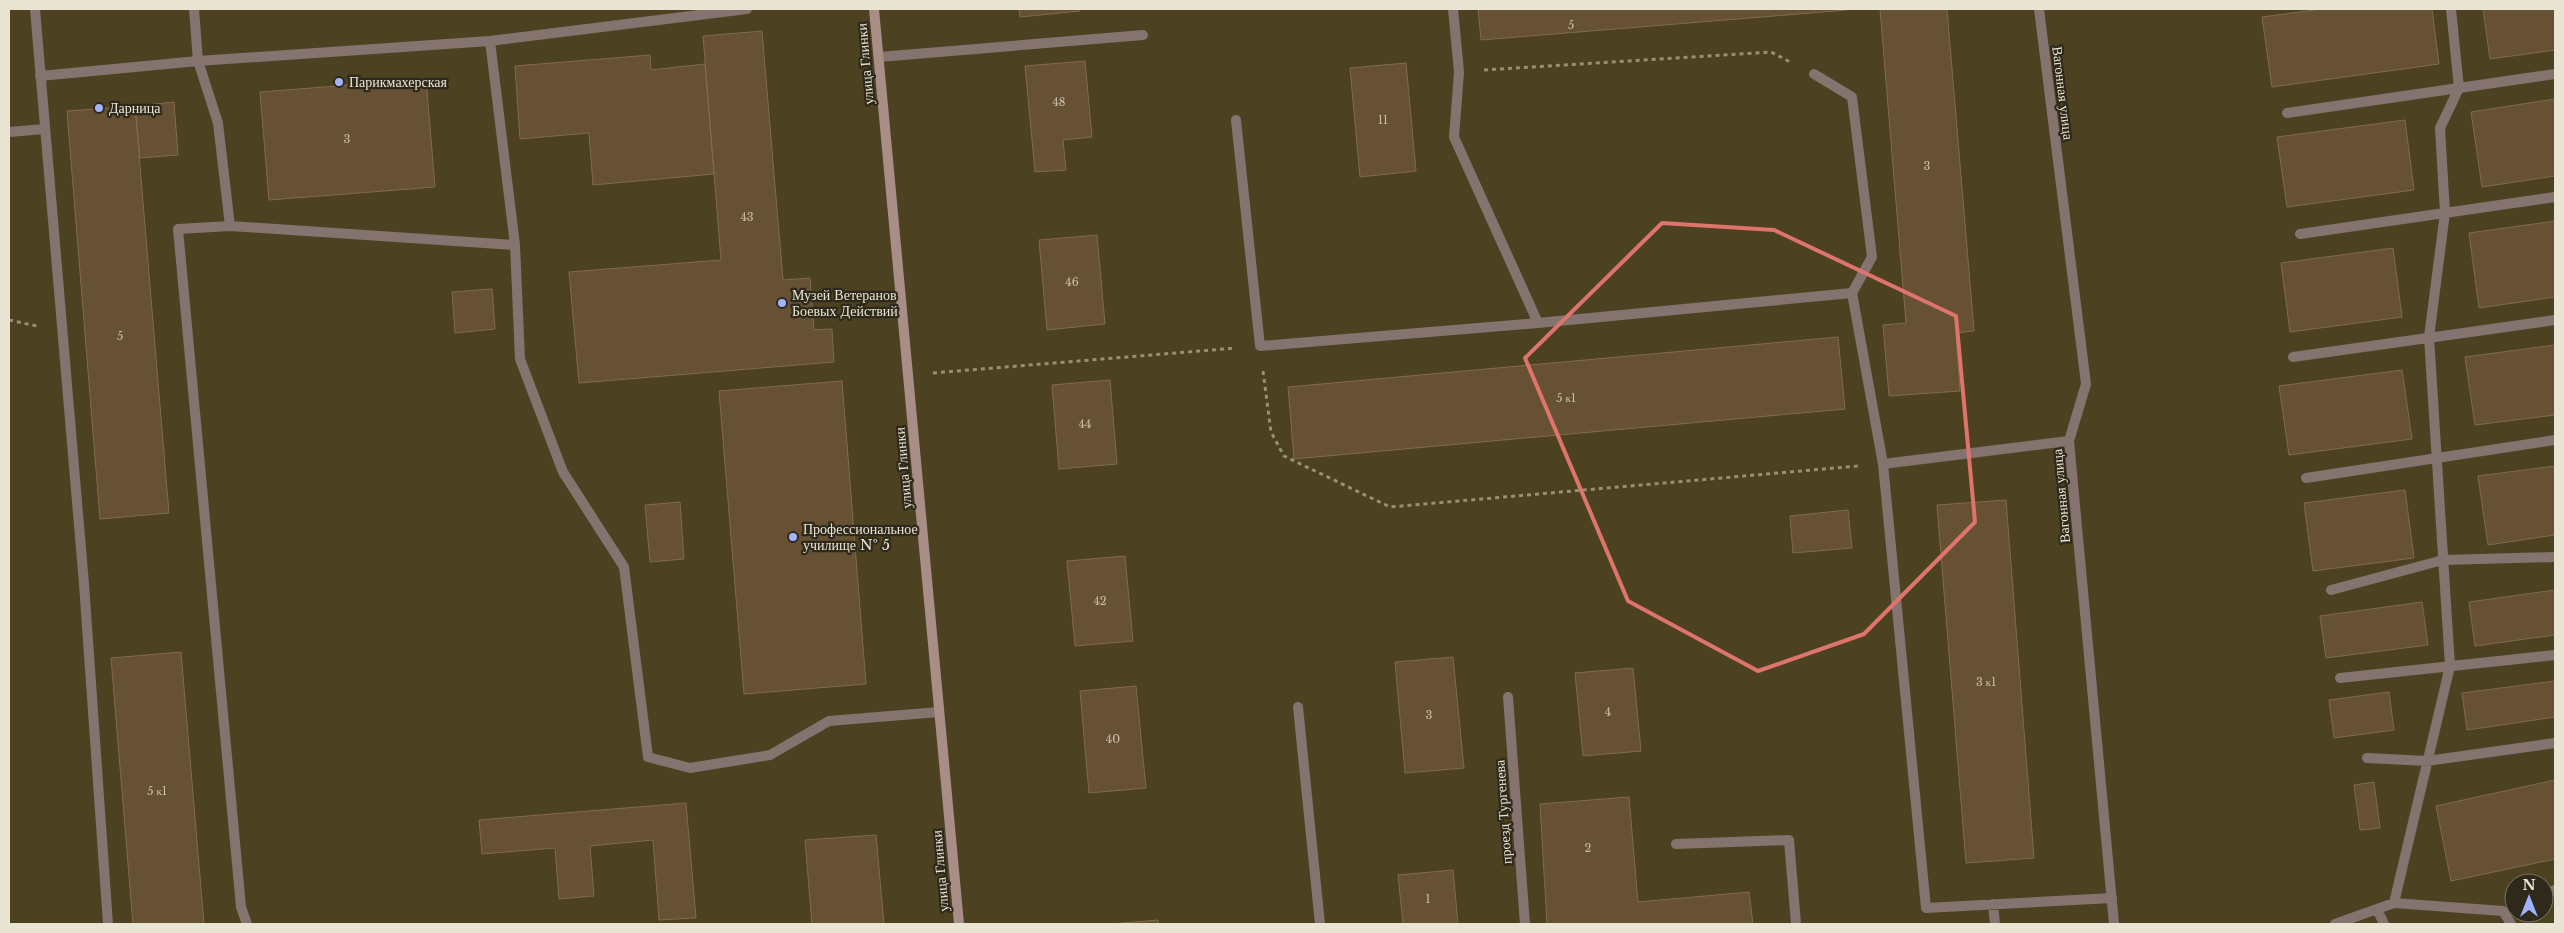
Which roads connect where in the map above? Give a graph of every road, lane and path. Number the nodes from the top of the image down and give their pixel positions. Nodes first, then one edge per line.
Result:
1 (35, 9) edge
2 (194, 9) edge
3 (748, 9) edge
4 (874, 9) edge
5 (1453, 9) edge
6 (2038, 9) edge
7 (2451, 9) edge
8 (1143, 35) dead end
9 (490, 41) junction
10 (879, 57) junction
11 (198, 60) junction
12 (1459, 72) junction
13 (1814, 74) joint
14 (2555, 74) edge
15 (40, 76) junction
16 (2459, 88) junction
17 (2288, 113) dead end
18 (1236, 120) dead end
19 (44, 129) junction
20 (9, 132) edge
21 (2555, 196) edge
22 (2445, 213) junction
23 (230, 226) junction
24 (2300, 234) dead end
25 (515, 245) junction
26 (1852, 293) junction
27 (2555, 320) edge
28 (1538, 324) junction
29 (2429, 337) junction
30 (1260, 346) junction
31 (2293, 357) dead end
32 (908, 375) junction
33 (2555, 440) edge
34 (2069, 441) junction
35 (2437, 458) junction
36 (1883, 464) junction
37 (2306, 478) dead end
38 (2555, 557) edge
39 (2443, 560) junction
40 (2331, 590) dead end
41 (2555, 655) edge
42 (2450, 666) junction
43 (2340, 678) dead end
44 (1508, 697) dead end
45 (1298, 707) dead end
46 (939, 712) junction
47 (2555, 743) edge
48 (2367, 758) dead end
49 (2427, 761) junction
50 (1676, 844) dead end
51 (2112, 898) junction
52 (2394, 902) junction
53 (1993, 904) junction
54 (2377, 909) junction
55 (2503, 911) joint
56 (108, 924) edge
57 (247, 924) edge
58 (959, 924) edge
59 (1320, 924) edge
60 (1525, 924) edge
61 (1796, 924) edge
62 (1995, 924) edge
63 (2114, 924) edge
64 (2335, 924) edge
65 (2384, 924) edge
66 (2511, 924) edge

1 - 15 street
2 - 11 street
3 - 9 street
4 - 10 street, улица Глинки
5 - 12 street
6 - 34 street, Вагонная улица
7 - 16 street
8 - 10 street
9 - 11 street
9 - 25 street
10 - 32 street, улица Глинки
11 - 15 street
11 - 23 street
12 - 13 path
12 - 28 street
13 - 26 street
14 - 16 street
15 - 19 street
16 - 17 street
16 - 22 street
18 - 30 street
19 - 20 street
19 - 56 street
21 - 22 street
22 - 24 street
22 - 29 street
23 - 25 street
23 - 57 street
25 - 46 street
26 - 28 street
26 - 36 street
27 - 29 street
28 - 30 street
29 - 31 street
29 - 35 street
30 - 32 path
30 - 36 path
32 - 46 street, улица Глинки
33 - 35 street
34 - 36 street
34 - 51 street, Вагонная улица
35 - 37 street
35 - 39 street
36 - 53 street
38 - 39 street
39 - 40 street
39 - 42 street
41 - 42 street
42 - 43 street
42 - 49 street
44 - 60 street, проезд Тургенева
45 - 59 street
46 - 58 street, улица Глинки
47 - 49 street
48 - 49 street
49 - 52 street
50 - 61 street
51 - 53 street
51 - 63 street, Вагонная улица
52 - 54 street
52 - 55 street
53 - 62 street
54 - 64 street
54 - 65 street
55 - 66 street

